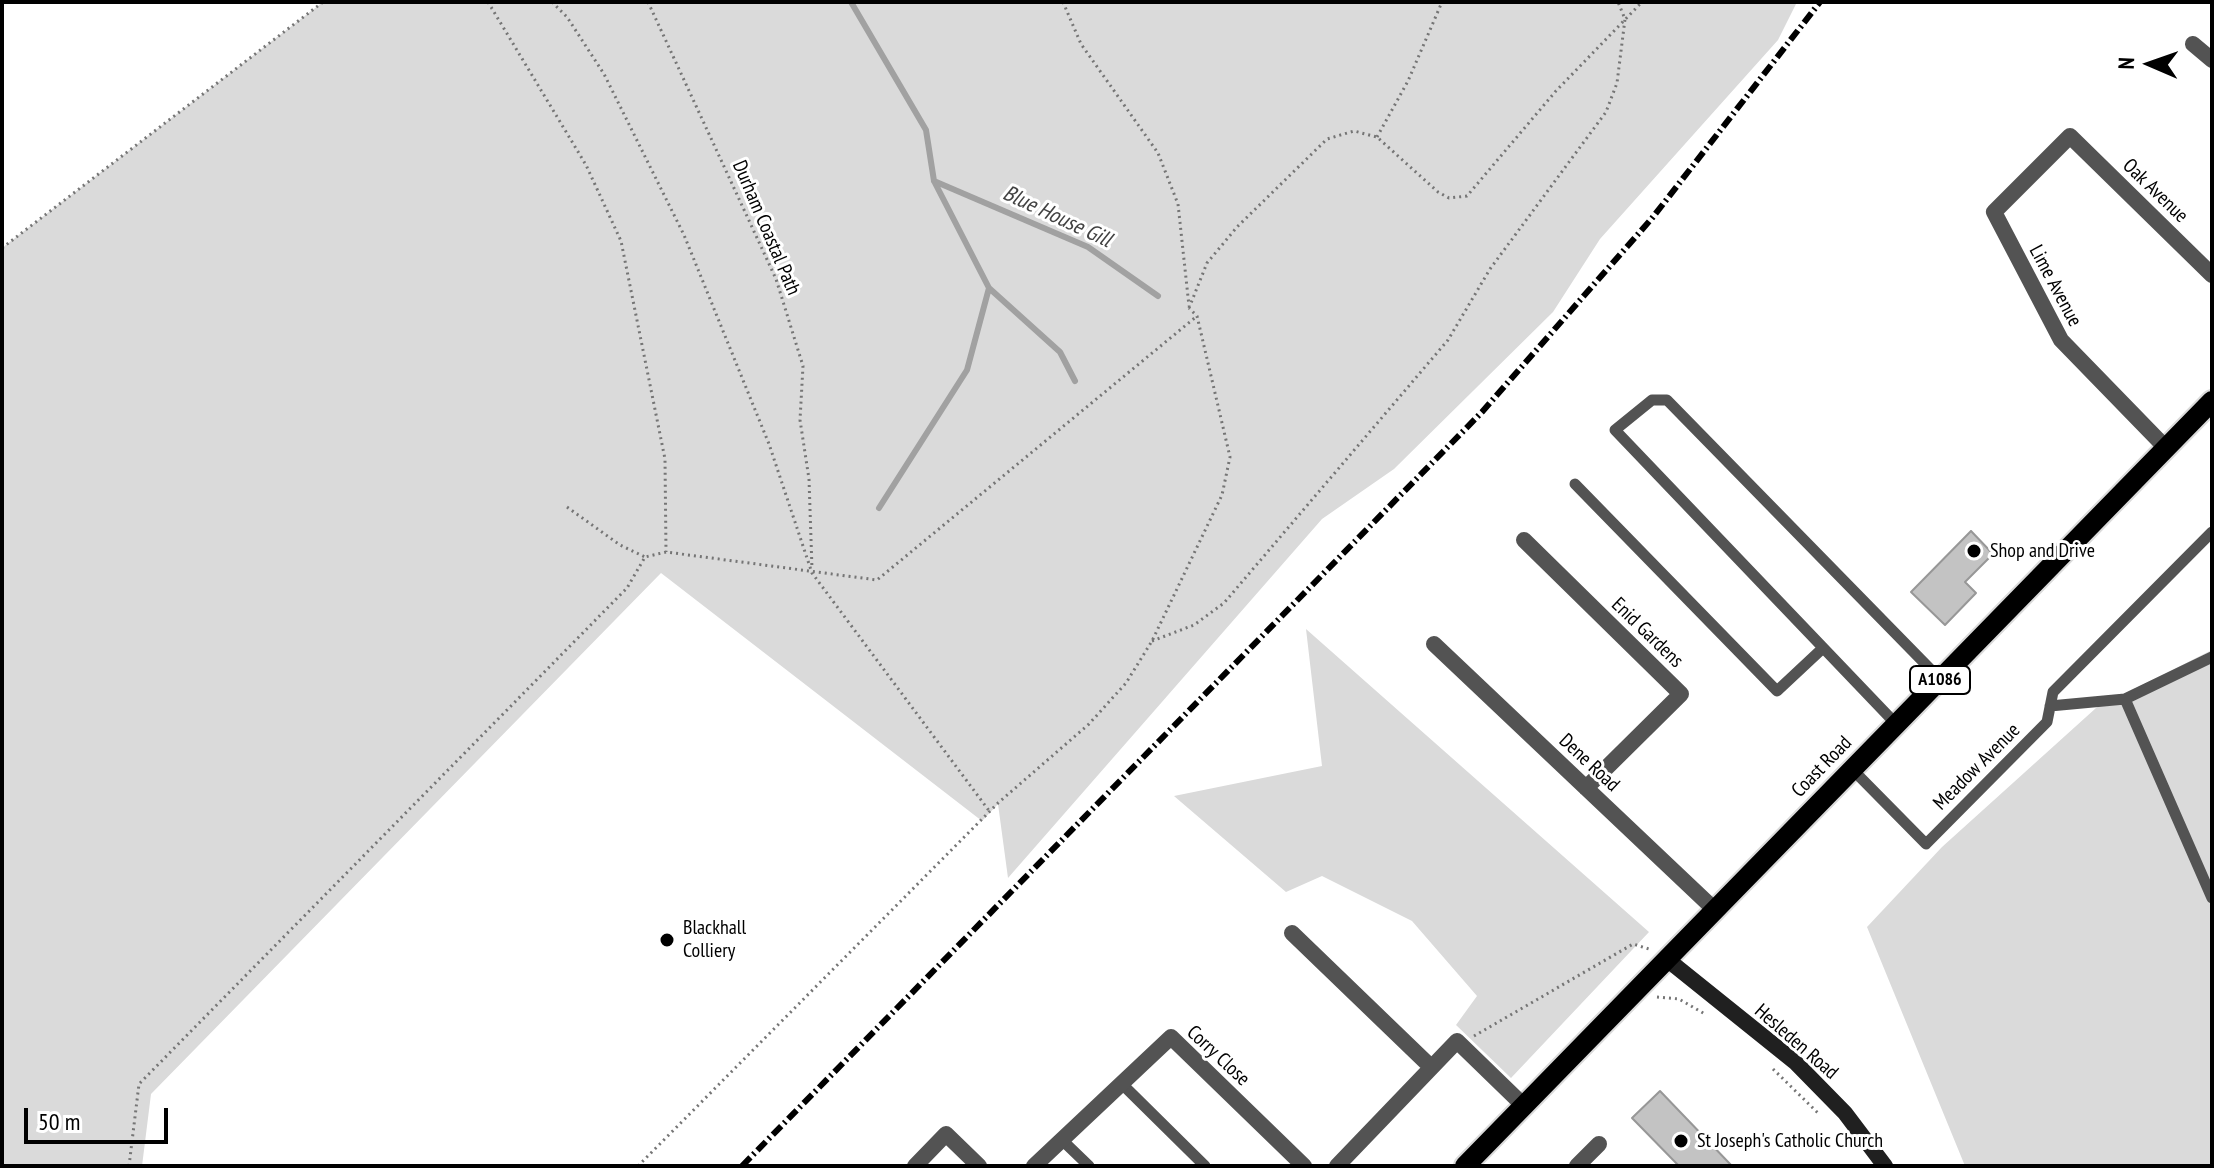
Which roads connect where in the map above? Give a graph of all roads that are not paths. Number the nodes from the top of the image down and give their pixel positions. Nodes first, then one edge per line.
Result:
1 (2193, 44) dead end
2 (2212, 60) edge
3 (2070, 136) joint
4 (2212, 275) edge
5 (2212, 401) edge
6 (2166, 448) junction
7 (1575, 484) dead end
8 (2212, 532) edge
9 (1524, 540) dead end
10 (1434, 644) dead end
11 (1823, 648) junction
12 (2212, 657) edge
13 (1941, 680) junction
14 (2125, 699) junction
15 (2050, 706) junction
16 (1897, 725) junction
17 (1853, 770) junction
18 (1586, 788) junction
19 (2212, 898) edge
20 (1716, 911) junction
21 (1292, 933) dead end
22 (1668, 960) junction
23 (1431, 1067) junction
24 (1121, 1083) junction
25 (1525, 1107) junction
26 (1061, 1139) junction
27 (1599, 1144) dead end
28 (915, 1166) edge
29 (979, 1166) edge
30 (1034, 1166) edge
31 (1089, 1166) edge
32 (1205, 1166) edge
33 (1304, 1166) edge
34 (1337, 1166) edge
35 (1465, 1166) edge
36 (1577, 1166) edge
37 (1885, 1166) edge

1 - 2 street
3 - 4 street, Oak Avenue
3 - 6 street, Lime Avenue
5 - 6 main road, Coast Road / A1086
6 - 13 main road, Coast Road / A1086
7 - 11 lane
8 - 15 lane, Meadow Avenue
9 - 18 street, Enid Gardens
10 - 18 street, Dene Road
11 - 13 lane
11 - 16 lane
12 - 14 lane
13 - 16 main road, Coast Road / A1086
14 - 15 lane
14 - 19 lane
15 - 17 lane, Meadow Avenue
16 - 17 main road, Coast Road / A1086
17 - 20 main road, Coast Road / A1086
18 - 20 street, Dene Road
20 - 22 main road, Coast Road / A1086
21 - 23 street
22 - 25 main road, Coast Road / A1086
22 - 37 main road, Hesleden Road
23 - 25 street
23 - 34 street
24 - 26 street, Corry Close
24 - 32 lane
24 - 33 street, Corry Close
25 - 35 main road, Coast Road / A1086
26 - 30 street, Corry Close
26 - 31 lane
27 - 36 street
28 - 29 street

